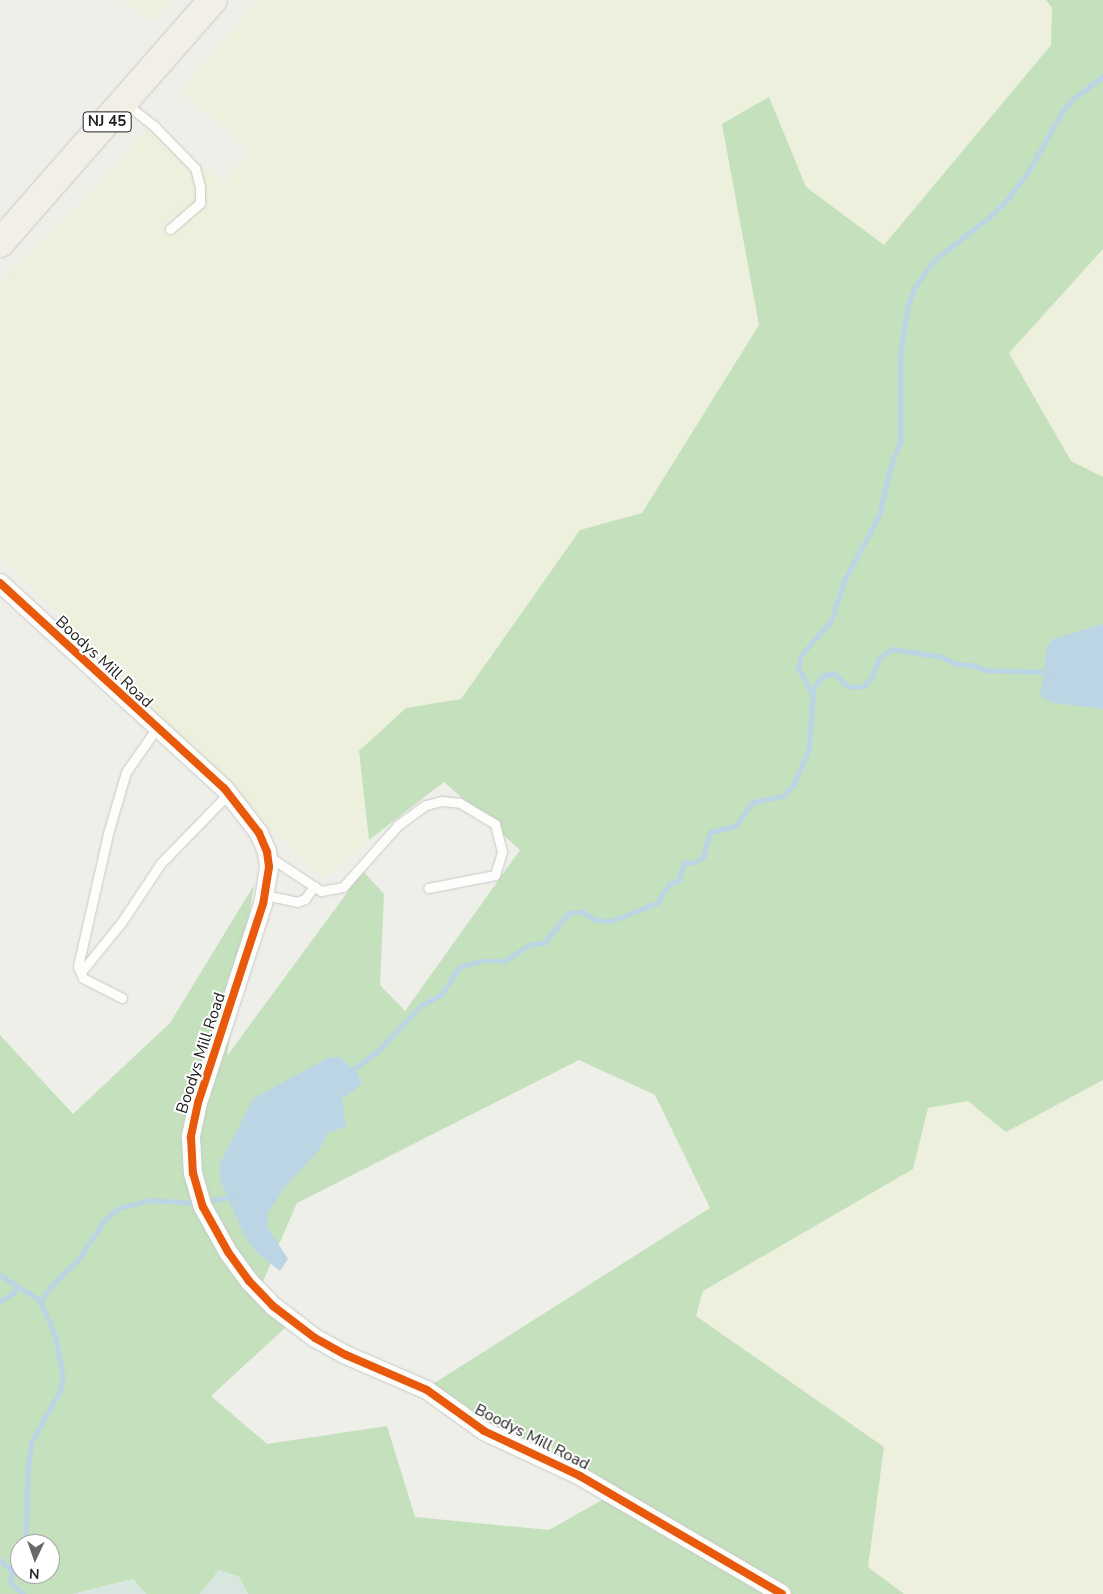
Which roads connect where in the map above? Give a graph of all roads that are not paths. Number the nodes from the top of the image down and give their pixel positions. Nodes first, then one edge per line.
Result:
1 (213, 0) edge
2 (124, 102) junction
3 (170, 230) dead end
4 (0, 243) edge
5 (0, 583) edge
6 (156, 729) junction
7 (229, 793) junction
8 (268, 856) junction
9 (314, 886) junction
10 (428, 888) dead end
11 (265, 895) junction
12 (81, 972) junction
13 (122, 998) dead end
14 (782, 1594) edge

1 - 2 main road, NJ 45
2 - 3 lane
2 - 4 main road, NJ 45
5 - 6 street, Boodys Mill Road
6 - 7 street, Boodys Mill Road
6 - 12 lane
7 - 8 street, Boodys Mill Road
7 - 12 lane
8 - 9 lane
8 - 11 street, Boodys Mill Road
9 - 10 lane
9 - 11 lane
11 - 14 street, Boodys Mill Road
12 - 13 lane

